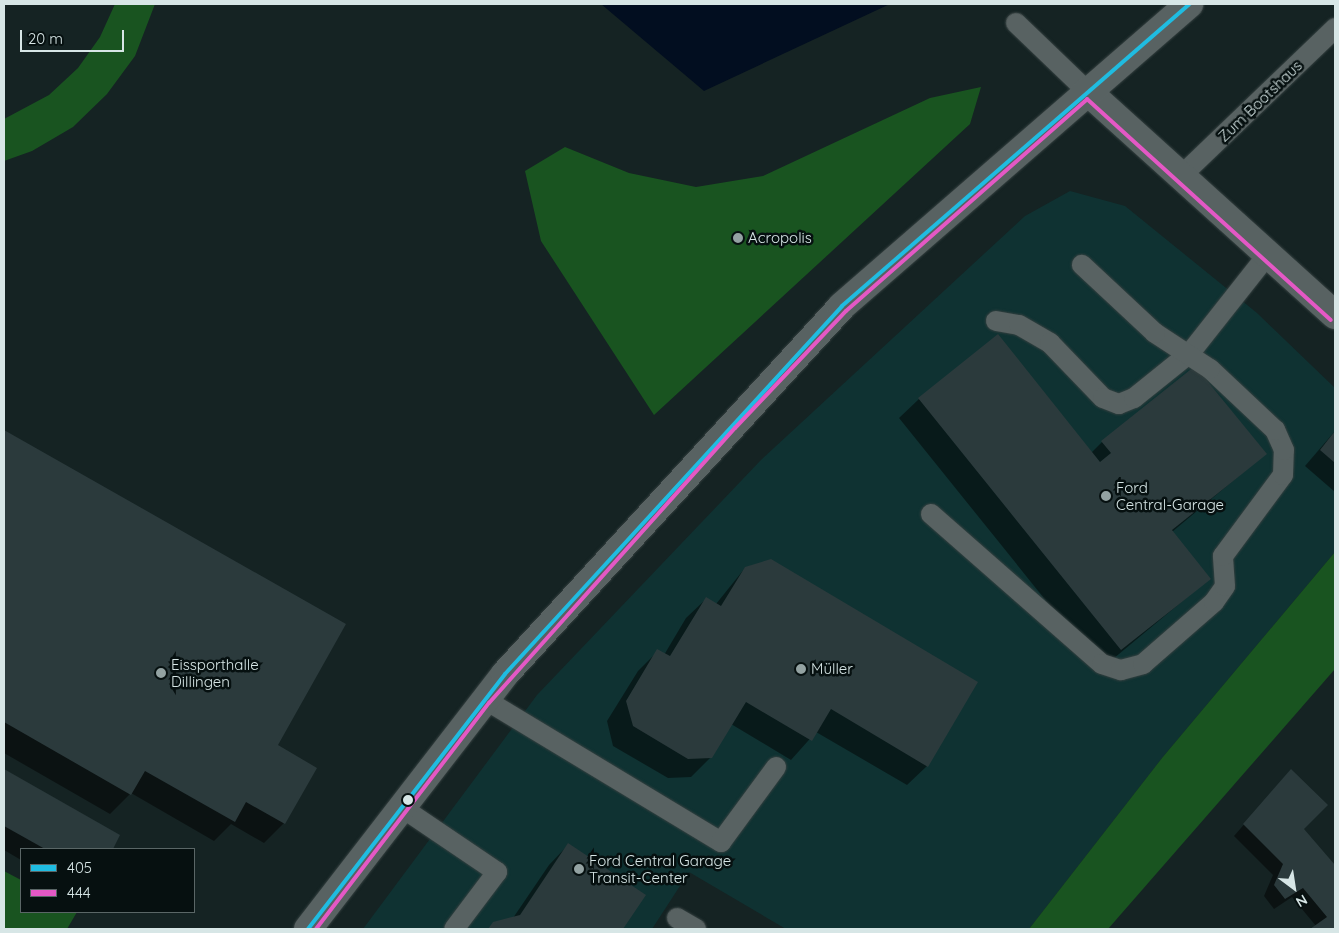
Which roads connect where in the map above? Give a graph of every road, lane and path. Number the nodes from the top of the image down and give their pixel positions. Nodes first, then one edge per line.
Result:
1 (1189, 4) edge
2 (1016, 23) dead end
3 (1335, 28) edge
4 (1086, 91) junction
5 (1183, 174) junction
6 (1263, 247) junction
7 (1082, 265) dead end
8 (1335, 315) edge
9 (996, 321) dead end
10 (1190, 354) junction
11 (931, 514) dead end
12 (484, 699) junction
13 (776, 767) dead end
14 (401, 807) junction
15 (678, 918) dead end
16 (308, 929) edge
17 (454, 929) edge
18 (696, 929) edge

1 - 4 street
2 - 4 lane
3 - 5 lane, Zum Bootshaus
4 - 5 street
4 - 12 street
5 - 6 street
6 - 8 street
6 - 10 lane
7 - 10 lane
9 - 10 lane
10 - 11 lane
12 - 13 lane
12 - 14 street
14 - 16 street
14 - 17 lane
15 - 18 lane

